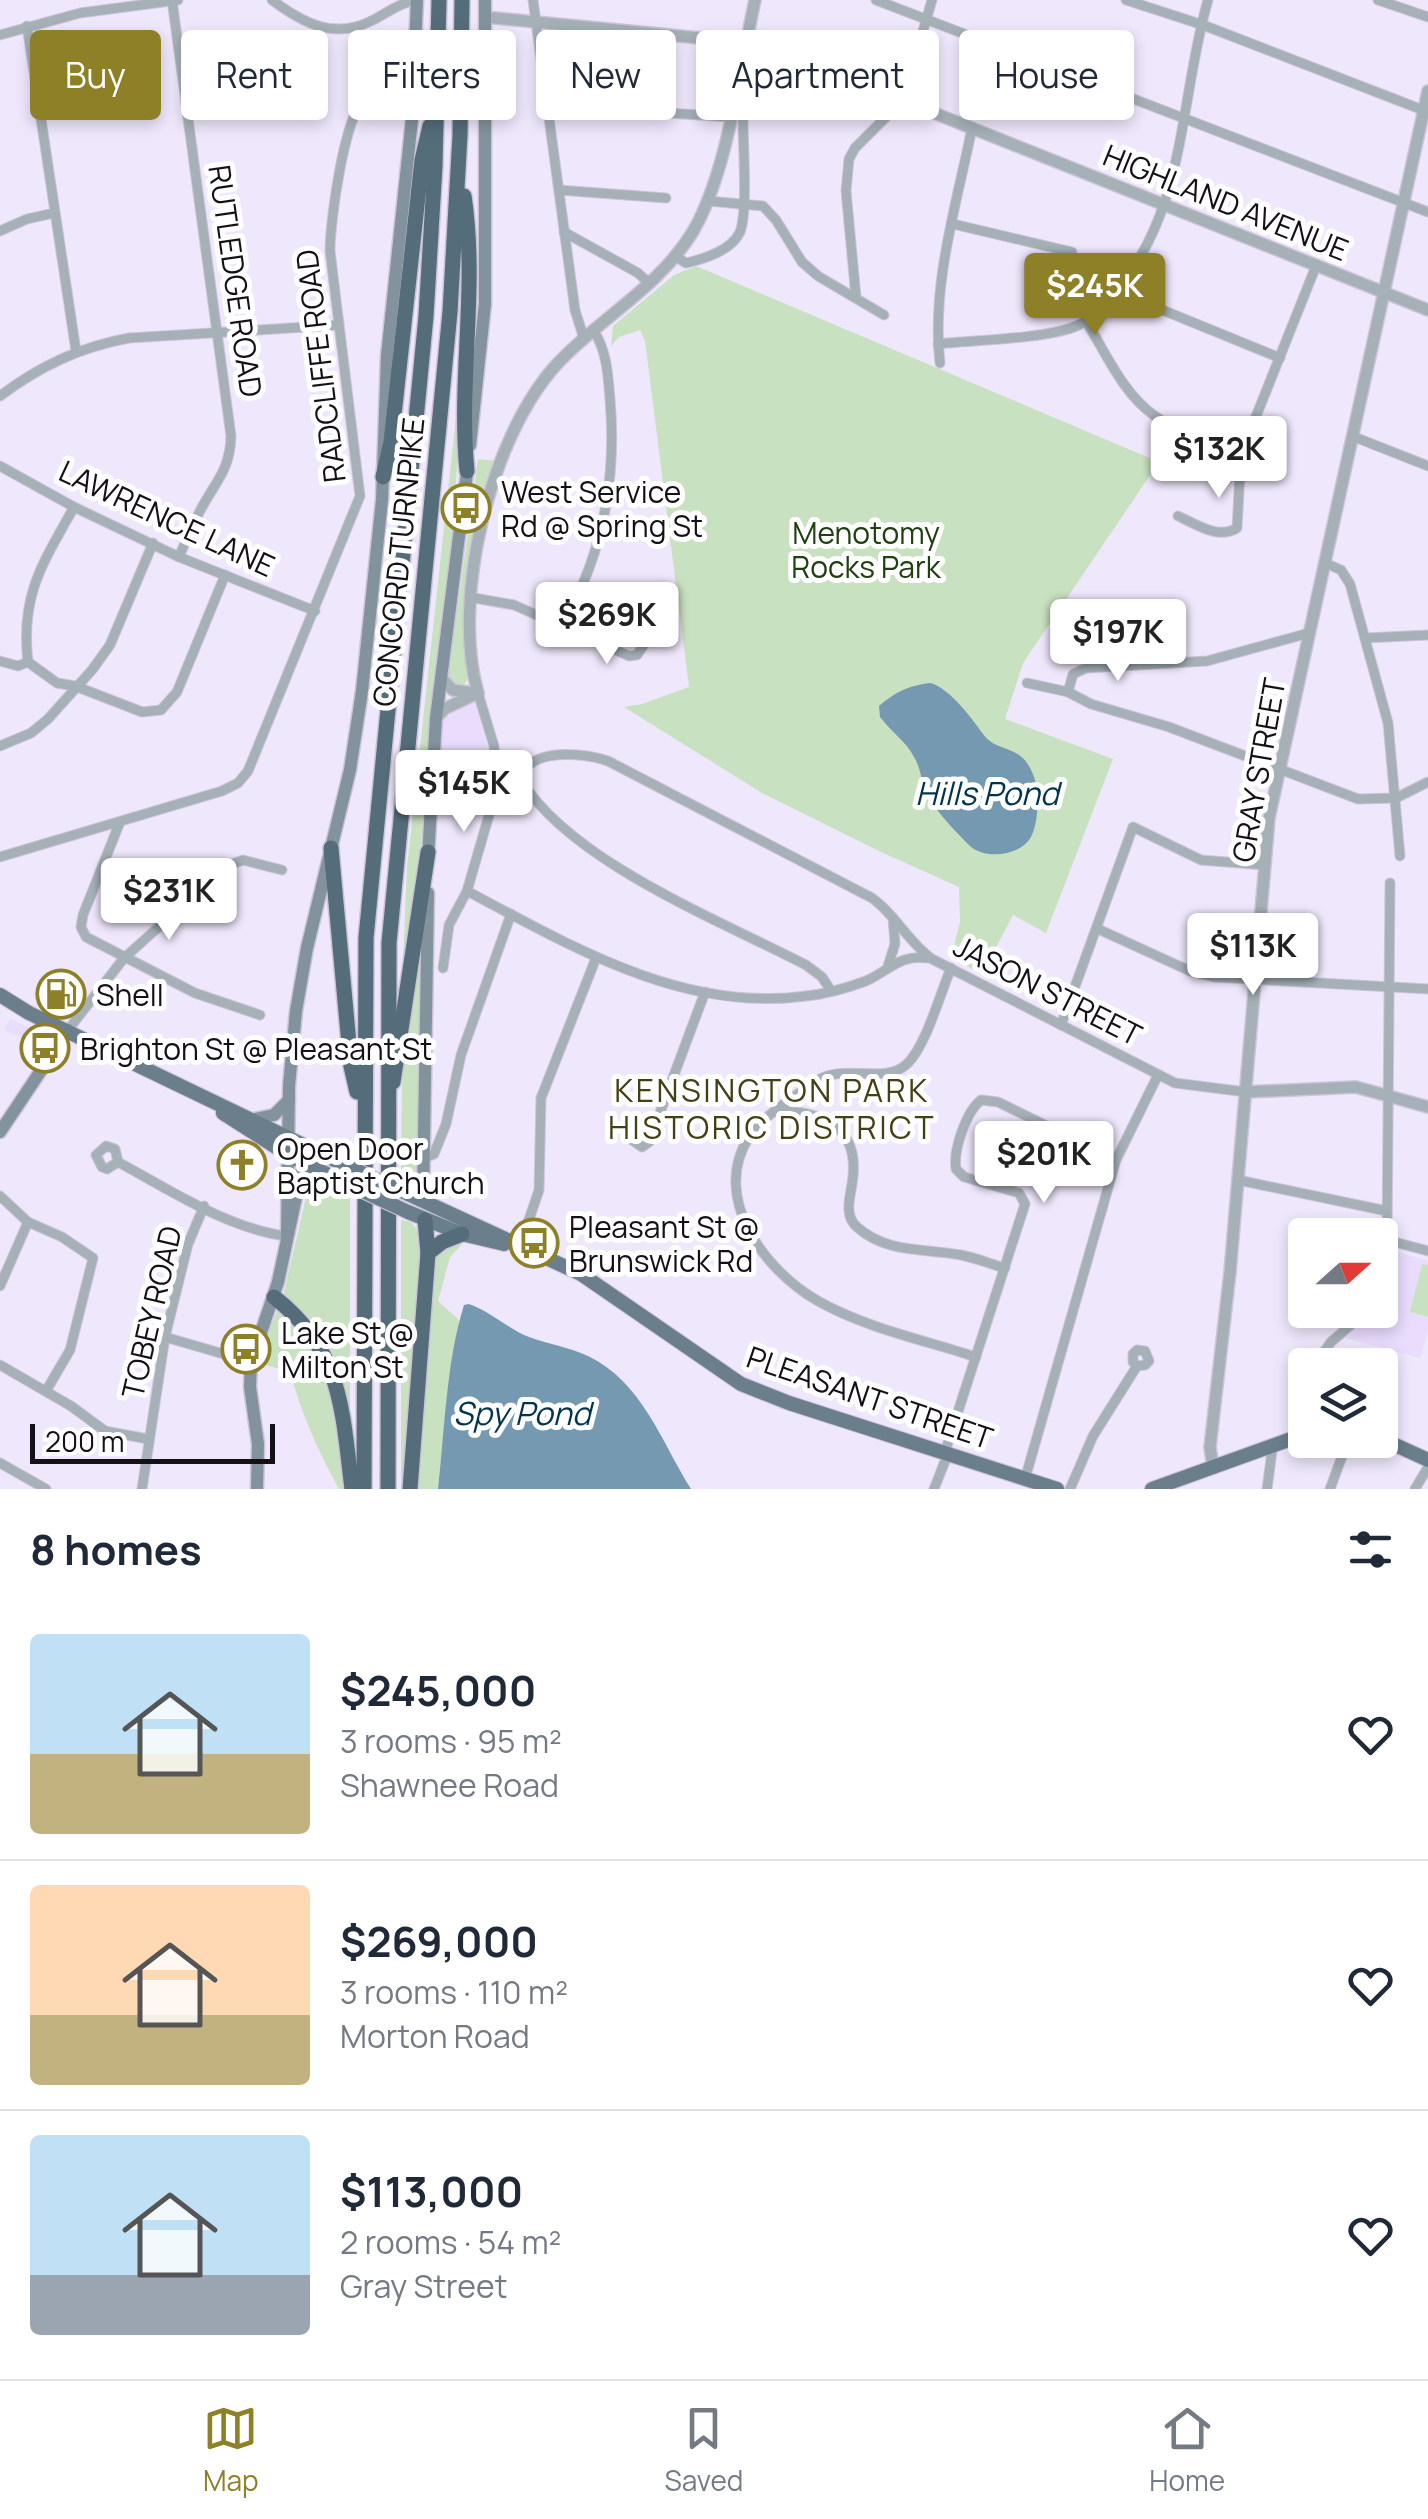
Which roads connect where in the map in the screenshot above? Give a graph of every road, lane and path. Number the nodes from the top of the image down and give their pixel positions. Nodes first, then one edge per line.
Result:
1 (174, 0) edge
2 (272, 0) edge
3 (416, 0) edge
4 (439, 0) edge
5 (462, 0) edge
6 (485, 0) edge
7 (533, 0) edge
8 (755, 0) edge
9 (876, 0) edge
10 (932, 0) edge
11 (1126, 0) edge
12 (1208, 0) edge
13 (1378, 0) edge
14 (485, 17) junction
15 (1428, 17) edge
16 (927, 20) junction
17 (536, 22) junction
18 (27, 26) junction
19 (1203, 26) junction
20 (416, 30) edge
21 (439, 30) edge
22 (537, 30) edge
23 (748, 30) edge
24 (924, 30) edge
25 (0, 35) edge
26 (696, 36) edge
27 (1428, 91) edge
28 (1426, 112) edge
29 (939, 115) edge
30 (1184, 116) junction
31 (352, 120) edge
32 (411, 120) edge
33 (432, 120) edge
34 (437, 120) edge
35 (549, 120) edge
36 (728, 120) edge
37 (743, 120) edge
38 (883, 120) edge
39 (972, 128) junction
40 (459, 164) junction
41 (559, 190) junction
42 (666, 198) dead end
43 (708, 200) junction
44 (1404, 202) junction
45 (743, 204) junction
46 (1165, 205) junction
47 (1428, 212) edge
48 (54, 213) junction
49 (953, 224) junction
50 (0, 231) edge
51 (564, 232) junction
52 (1072, 252) dead end
53 (675, 256) junction
54 (1316, 266) junction
55 (1107, 282) dead end
56 (650, 284) junction
57 (1118, 290) junction
58 (1384, 293) junction
59 (856, 297) junction
60 (1428, 310) edge
61 (884, 315) dead end
62 (1086, 321) junction
63 (340, 325) junction
64 (219, 332) junction
65 (589, 335) junction
66 (938, 344) junction
67 (76, 351) junction
68 (1280, 358) junction
69 (940, 363) dead end
70 (0, 396) edge
71 (1352, 436) junction
72 (1242, 454) junction
73 (1427, 463) edge
74 (0, 466) edge
75 (467, 471) junction
76 (382, 478) junction
77 (74, 507) junction
78 (1178, 516) dead end
79 (153, 543) junction
80 (180, 557) junction
81 (1324, 563) junction
82 (226, 575) junction
83 (469, 597) junction
84 (315, 611) junction
85 (562, 626) junction
86 (1309, 633) junction
87 (1428, 634) edge
88 (1365, 638) junction
89 (605, 645) dead end
90 (0, 660) edge
91 (28, 662) junction
92 (441, 678) junction
93 (1027, 683) dead end
94 (75, 686) junction
95 (478, 692) junction
96 (1068, 692) junction
97 (436, 718) junction
98 (0, 746) edge
99 (497, 771) junction
100 (1279, 771) junction
101 (522, 777) junction
102 (1428, 782) edge
103 (496, 785) junction
104 (1396, 798) junction
105 (120, 822) junction
106 (331, 848) junction
107 (428, 852) junction
108 (1400, 856) dead end
109 (0, 857) edge
110 (1264, 866) junction
111 (282, 870) dead end
112 (1390, 884) dead end
113 (467, 891) junction
114 (511, 914) junction
115 (892, 916) junction
116 (1098, 929) junction
117 (124, 958) junction
118 (596, 958) junction
119 (932, 959) junction
120 (888, 966) junction
121 (443, 968) dead end
122 (951, 968) junction
123 (1255, 979) junction
124 (1391, 987) junction
125 (1428, 989) edge
126 (831, 991) junction
127 (705, 992) junction
128 (0, 995) edge
129 (260, 1015) dead end
130 (1061, 1024) junction
131 (68, 1030) junction
132 (1158, 1075) junction
133 (1246, 1092) junction
134 (1388, 1095) junction
135 (204, 1100) junction
136 (289, 1100) junction
137 (1428, 1107) edge
138 (387, 1110) junction
139 (776, 1111) junction
140 (254, 1120) junction
141 (364, 1120) junction
142 (657, 1120) dead end
143 (0, 1132) edge
144 (295, 1140) junction
145 (290, 1156) junction
146 (423, 1159) junction
147 (1116, 1160) junction
148 (118, 1162) dead end
149 (305, 1164) junction
150 (1238, 1180) junction
151 (0, 1196) edge
152 (415, 1197) junction
153 (204, 1206) junction
154 (1387, 1211) junction
155 (1387, 1218) edge
156 (425, 1220) junction
157 (28, 1222) junction
158 (462, 1234) junction
159 (287, 1236) junction
160 (1398, 1243) edge
161 (520, 1247) junction
162 (1428, 1252) edge
163 (428, 1253) junction
164 (1006, 1268) junction
165 (0, 1286) edge
166 (274, 1296) junction
167 (1347, 1328) edge
168 (165, 1337) junction
169 (1327, 1348) edge
170 (976, 1357) junction
171 (251, 1362) junction
172 (0, 1365) edge
173 (1137, 1366) dead end
174 (46, 1391) junction
175 (148, 1439) junction
176 (1288, 1439) edge
177 (1273, 1444) junction
178 (1398, 1448) edge
179 (946, 1455) junction
180 (1341, 1458) edge
181 (0, 1463) edge
182 (1428, 1464) edge
183 (1213, 1468) junction
184 (1024, 1480) junction
185 (46, 1489) edge
186 (142, 1489) edge
187 (257, 1489) edge
188 (352, 1489) edge
189 (364, 1489) edge
190 (388, 1489) edge
191 (410, 1489) edge
192 (934, 1489) edge
193 (1057, 1489) edge
194 (1070, 1489) edge
195 (1152, 1489) edge
196 (1267, 1489) edge
197 (1330, 1489) edge
198 (1415, 1489) edge

1 - 18 street
1 - 64 street, RUTLEDGE ROAD
2 - 3 street
3 - 20 main road, CONCORD TURNPIKE
4 - 21 highway, CONCORD TURNPIKE
5 - 40 highway, CONCORD TURNPIKE
6 - 14 main road, CONCORD TURNPIKE
7 - 17 street
8 - 23 street
9 - 16 street
10 - 16 street
11 - 19 street
12 - 19 street
13 - 15 street
14 - 17 street, HIGHLAND AVENUE
14 - 75 main road, CONCORD TURNPIKE
16 - 24 street
16 - 30 street
17 - 22 street
17 - 26 street, HIGHLAND AVENUE
18 - 25 street
18 - 48 street
19 - 28 street
19 - 30 street
27 - 28 street, GRAY STREET
28 - 44 street, GRAY STREET
29 - 39 street, HIGHLAND AVENUE
30 - 44 street
30 - 46 street
31 - 63 street, RADCLIFFE ROAD
32 - 76 main road, CONCORD TURNPIKE
33 - 76 highway
34 - 141 highway, CONCORD TURNPIKE
35 - 41 street
36 - 43 street
37 - 45 street
38 - 59 street
39 - 46 street, HIGHLAND AVENUE
39 - 49 street
40 - 75 highway
40 - 138 highway, CONCORD TURNPIKE
41 - 42 street
41 - 51 street
43 - 45 street
43 - 53 street
44 - 47 street
44 - 58 street, GRAY STREET
45 - 53 street
45 - 59 street
46 - 54 street, HIGHLAND AVENUE
46 - 57 street
48 - 50 street
48 - 67 street
49 - 52 street
49 - 66 street
51 - 56 street
51 - 65 street
53 - 56 street
54 - 58 street, HIGHLAND AVENUE
54 - 68 street
55 - 57 street
56 - 65 street
57 - 62 street
57 - 68 street
58 - 60 street, HIGHLAND AVENUE
58 - 71 street, GRAY STREET
59 - 61 street
62 - 66 street
62 - 72 street
63 - 64 street
63 - 84 street, RADCLIFFE ROAD
64 - 67 street
64 - 80 street, RUTLEDGE ROAD
65 - 83 street
65 - 85 street
66 - 69 street
67 - 70 street
68 - 72 street
71 - 73 street
71 - 81 street, GRAY STREET
72 - 78 street
74 - 77 street, LAWRENCE LANE
75 - 92 main road, CONCORD TURNPIKE
76 - 106 main road, CONCORD TURNPIKE
77 - 79 street, LAWRENCE LANE
77 - 91 street
79 - 80 street, LAWRENCE LANE
79 - 94 street
80 - 82 street, LAWRENCE LANE
81 - 86 street, GRAY STREET
81 - 88 street
82 - 84 street, LAWRENCE LANE
82 - 94 street
83 - 85 street
83 - 95 street
84 - 105 street, RADCLIFFE ROAD
85 - 89 street
86 - 96 street
86 - 100 street, GRAY STREET
87 - 88 street
88 - 104 street
90 - 91 street
91 - 94 street
92 - 95 street
92 - 97 main road, CONCORD TURNPIKE
93 - 96 street
94 - 98 street
95 - 97 street
95 - 99 street
96 - 100 street
97 - 107 main road, CONCORD TURNPIKE
99 - 101 street, JASON STREET
99 - 103 street
100 - 104 street
100 - 110 street, GRAY STREET
101 - 103 street, JASON STREET
101 - 115 street, JASON STREET
101 - 126 street
102 - 104 street
103 - 113 street
104 - 108 street
105 - 109 street
105 - 117 street
106 - 136 main road, CONCORD TURNPIKE
106 - 141 highway
107 - 138 highway
107 - 146 main road, CONCORD TURNPIKE
110 - 116 street
110 - 123 street, GRAY STREET
111 - 117 street
112 - 124 street
113 - 114 street
113 - 121 street
114 - 118 street
114 - 146 street
115 - 119 street, JASON STREET
115 - 120 street
116 - 123 street
116 - 130 street
117 - 129 street
117 - 131 street
118 - 127 street
118 - 161 street
119 - 120 street
119 - 122 street, JASON STREET
120 - 126 street
122 - 130 street, JASON STREET
122 - 139 street
123 - 124 street
123 - 133 street, GRAY STREET
124 - 125 street
124 - 134 street
126 - 127 street
127 - 142 street
128 - 131 main road, PLEASANT STREET
130 - 132 street, JASON STREET
131 - 135 main road, PLEASANT STREET
131 - 143 main road
132 - 133 street, JASON STREET
132 - 147 street
133 - 134 street, JASON STREET
133 - 150 street, GRAY STREET
134 - 137 street, JASON STREET
134 - 154 street
135 - 140 main road, PLEASANT STREET
135 - 145 main road, PLEASANT STREET
136 - 140 main road
136 - 144 main road, CONCORD TURNPIKE
138 - 190 highway, CONCORD TURNPIKE
139 - 164 street
139 - 170 street
140 - 144 main road, PLEASANT STREET
141 - 189 highway, CONCORD TURNPIKE
144 - 145 main road
144 - 149 main road
144 - 152 main road, PLEASANT STREET, bridge
145 - 149 main road, PLEASANT STREET
145 - 159 main road
146 - 152 main road, CONCORD TURNPIKE
147 - 164 street
147 - 184 street
148 - 153 street
149 - 156 main road, PLEASANT STREET, bridge
149 - 159 main road
150 - 154 street
150 - 183 street, GRAY STREET
151 - 157 street
152 - 156 main road
152 - 161 main road, PLEASANT STREET
153 - 159 street
153 - 168 street, TOBEY ROAD
154 - 155 street
156 - 158 main road, PLEASANT STREET
156 - 163 highway
157 - 165 street
157 - 174 street
158 - 161 main road, PLEASANT STREET
158 - 163 highway
159 - 166 main road
160 - 162 street
161 - 179 main road, PLEASANT STREET
163 - 191 highway
164 - 170 street
166 - 171 main road
166 - 188 highway
167 - 169 street
168 - 171 street
168 - 175 street, TOBEY ROAD
170 - 179 street
171 - 187 main road
172 - 174 street
173 - 194 street
174 - 175 street
175 - 186 street, TOBEY ROAD
176 - 177 main road
177 - 183 main road
177 - 196 street
178 - 182 main road
179 - 184 main road, PLEASANT STREET
179 - 192 street
180 - 197 street
181 - 185 street
182 - 198 street
183 - 195 main road
184 - 193 main road, PLEASANT STREET

